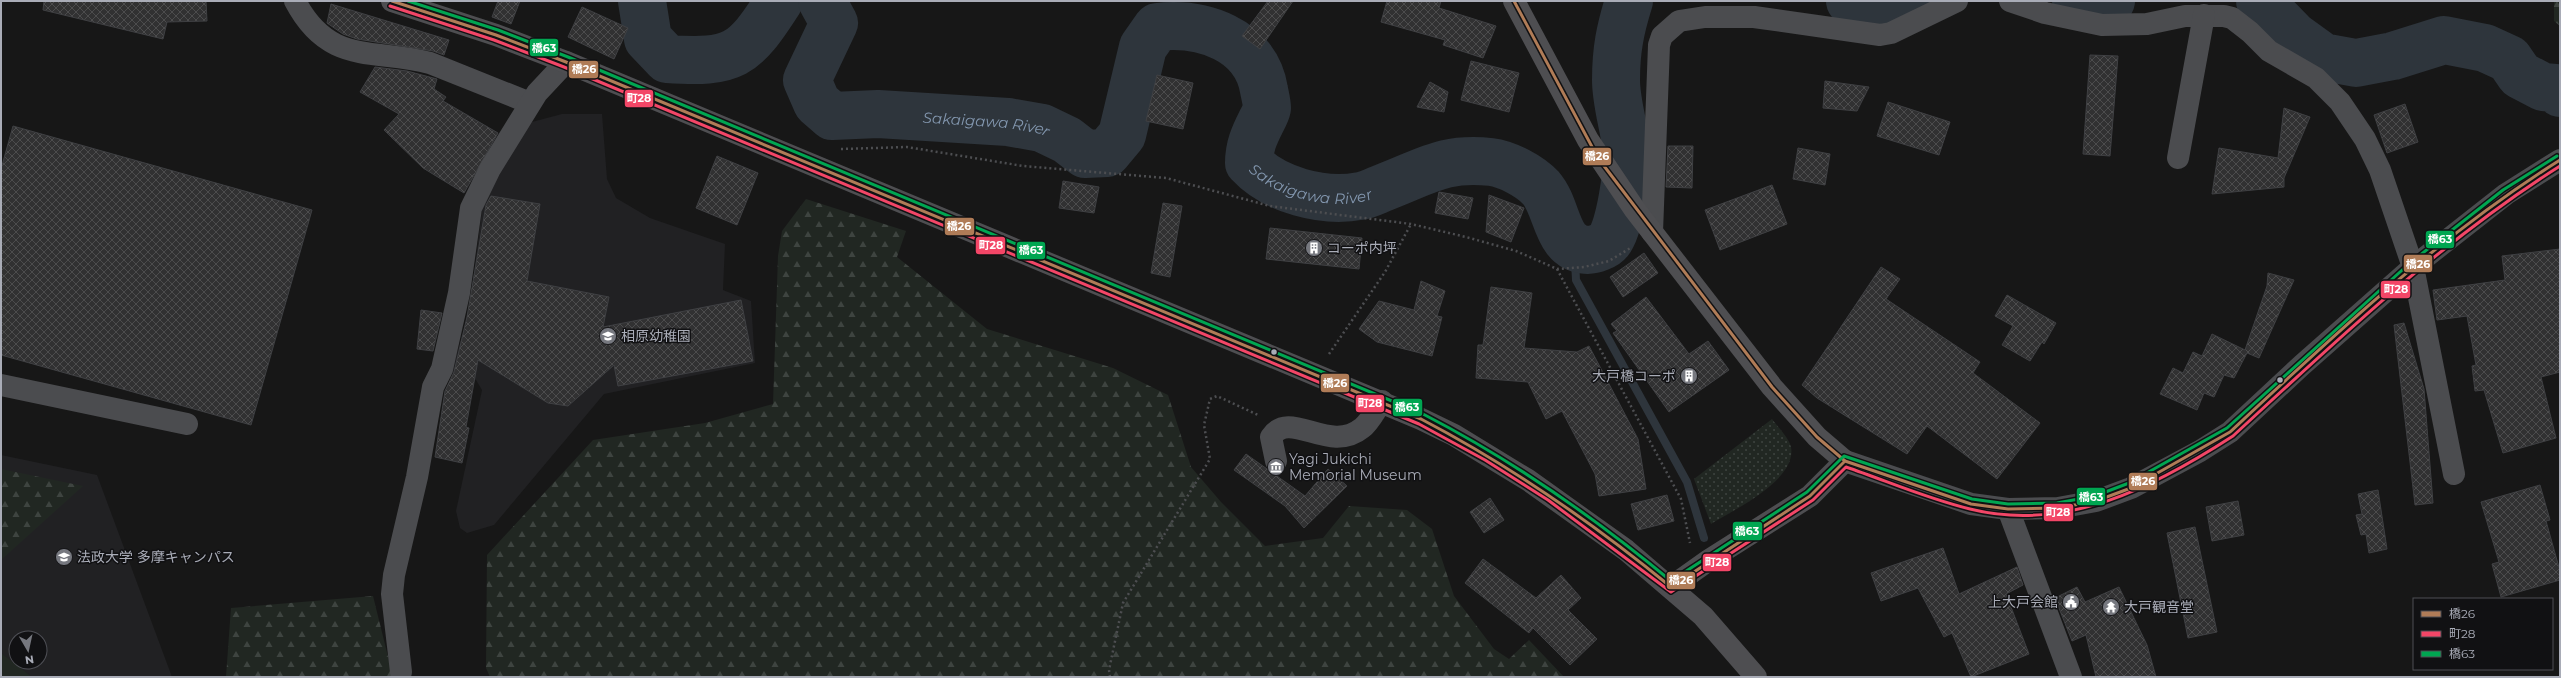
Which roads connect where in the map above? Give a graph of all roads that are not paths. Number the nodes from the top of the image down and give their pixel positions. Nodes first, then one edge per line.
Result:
1 (296, 1) edge
2 (392, 1) edge
3 (1514, 1) edge
4 (1958, 1) edge
5 (2010, 1) edge
6 (2204, 15) junction
7 (566, 62) junction
8 (530, 103) junction
9 (2178, 158) dead end
10 (2560, 160) edge
11 (1652, 232) junction
12 (2413, 267) junction
13 (1, 386) edge
14 (1382, 401) junction
15 (187, 424) dead end
16 (1276, 461) dead end
17 (1845, 462) junction
18 (2454, 474) dead end
19 (2008, 509) junction
20 (1671, 587) junction
21 (401, 672) dead end
22 (1756, 677) edge
23 (2071, 677) edge

1 - 8 street
2 - 7 main road
3 - 11 main road
4 - 11 street
5 - 6 street
6 - 9 street
6 - 12 street
7 - 8 street
7 - 14 main road
8 - 21 street
10 - 12 street
11 - 17 main road
12 - 18 street
12 - 19 street
13 - 15 street
14 - 16 street
14 - 20 main road
17 - 19 street
17 - 20 main road
19 - 23 street
20 - 22 main road

